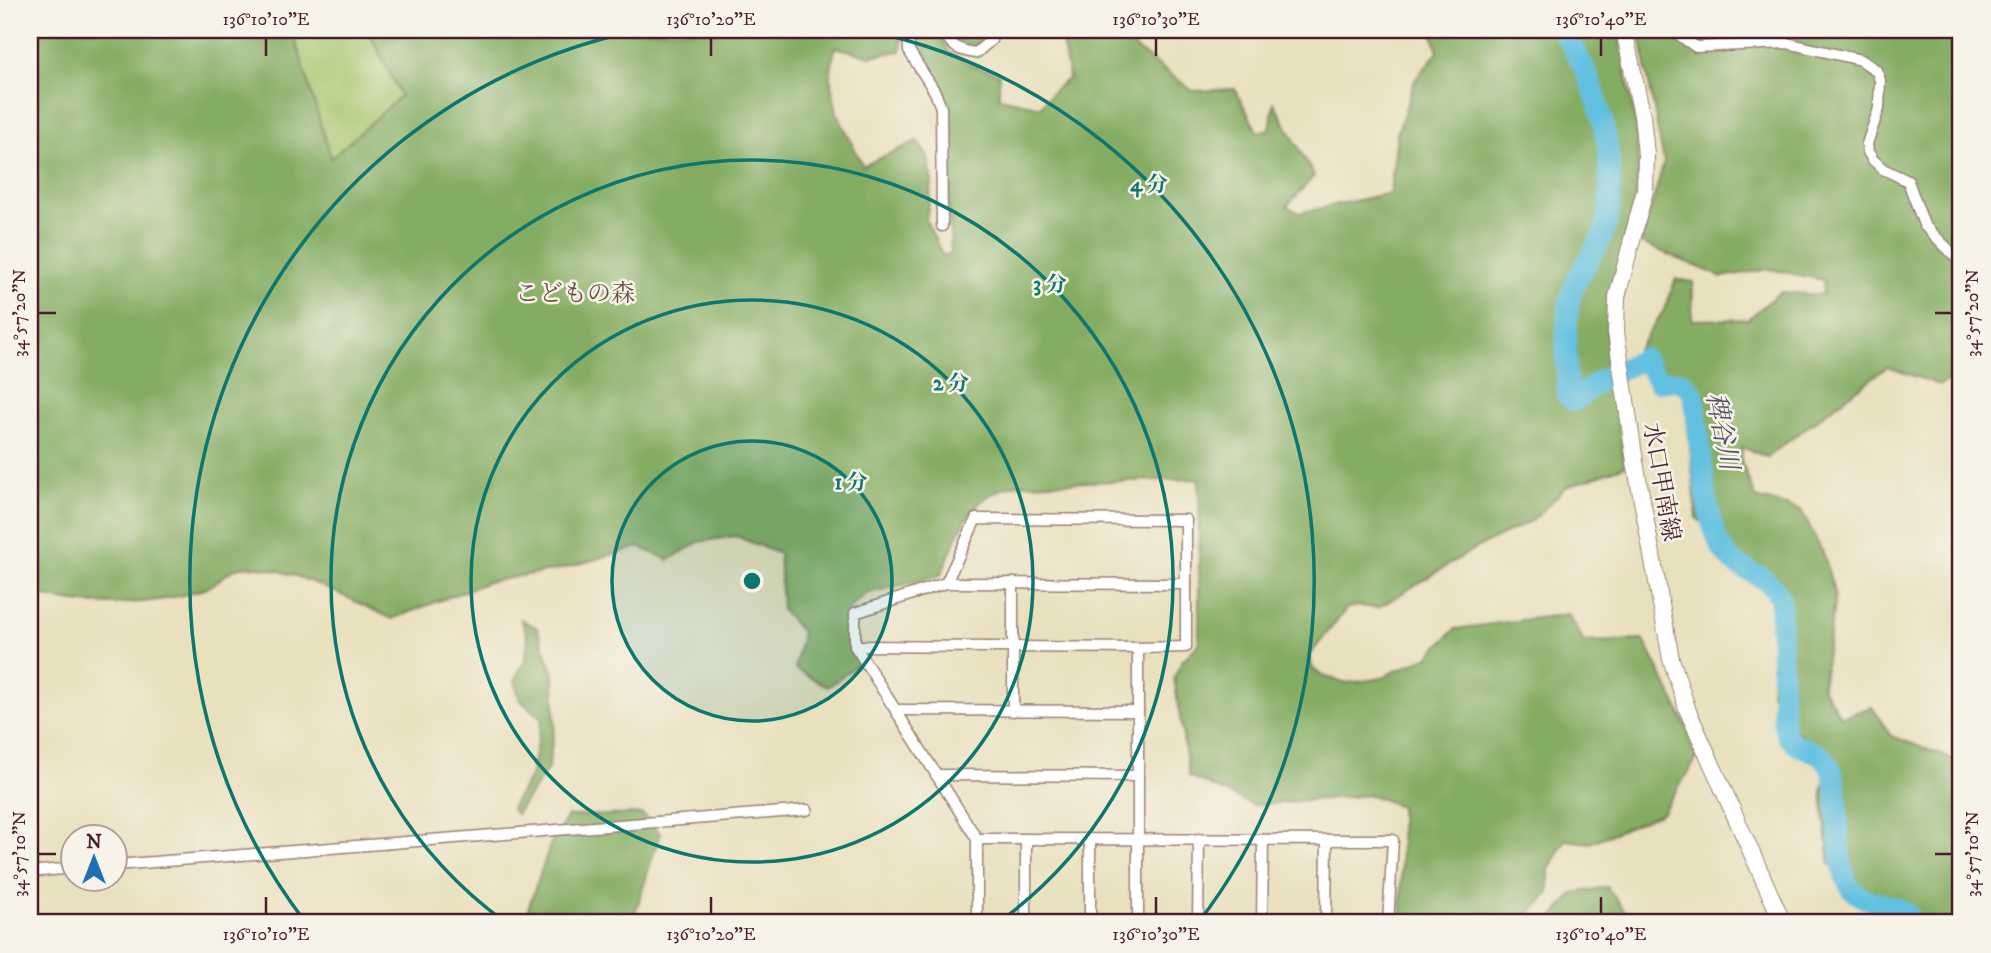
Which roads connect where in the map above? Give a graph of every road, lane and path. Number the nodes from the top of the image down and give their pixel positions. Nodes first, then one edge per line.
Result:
1 (908, 30) edge
2 (944, 30) edge
3 (994, 30) edge
4 (1624, 30) edge
5 (1672, 30) edge
6 (942, 226) dead end
7 (1961, 262) edge
8 (946, 583) junction
9 (1013, 583) junction
10 (1186, 584) junction
11 (855, 646) junction
12 (1013, 647) junction
13 (1138, 648) junction
14 (896, 710) junction
15 (1013, 711) junction
16 (1138, 711) junction
17 (936, 775) junction
18 (1138, 776) junction
19 (807, 810) dead end
20 (977, 839) junction
21 (1026, 839) junction
22 (1090, 839) junction
23 (1138, 839) junction
24 (1199, 839) junction
25 (1263, 840) junction
26 (1326, 840) junction
27 (130, 864) edge
28 (60, 869) edge
29 (30, 872) edge
30 (977, 923) edge
31 (1026, 923) edge
32 (1090, 923) edge
33 (1138, 923) edge
34 (1198, 923) edge
35 (1262, 923) edge
36 (1326, 923) edge
37 (1388, 923) edge
38 (1783, 923) edge

1 - 6 street
2 - 3 street
4 - 38 main road, 水口甲南線
5 - 7 street
8 - 9 street
8 - 10 street
8 - 11 street
9 - 10 street
9 - 12 street
10 - 13 street
11 - 12 street
11 - 14 street
12 - 13 street
12 - 15 street
13 - 16 street
14 - 15 street
14 - 17 street
15 - 16 street
16 - 18 street
17 - 18 street
17 - 20 street
18 - 23 street
19 - 27 street
20 - 21 street
20 - 30 street
21 - 22 street
21 - 31 street
22 - 23 street
22 - 32 street
23 - 24 street
23 - 33 street
24 - 25 street
24 - 34 street
25 - 26 street
25 - 35 street
26 - 36 street
26 - 37 street
28 - 29 street

